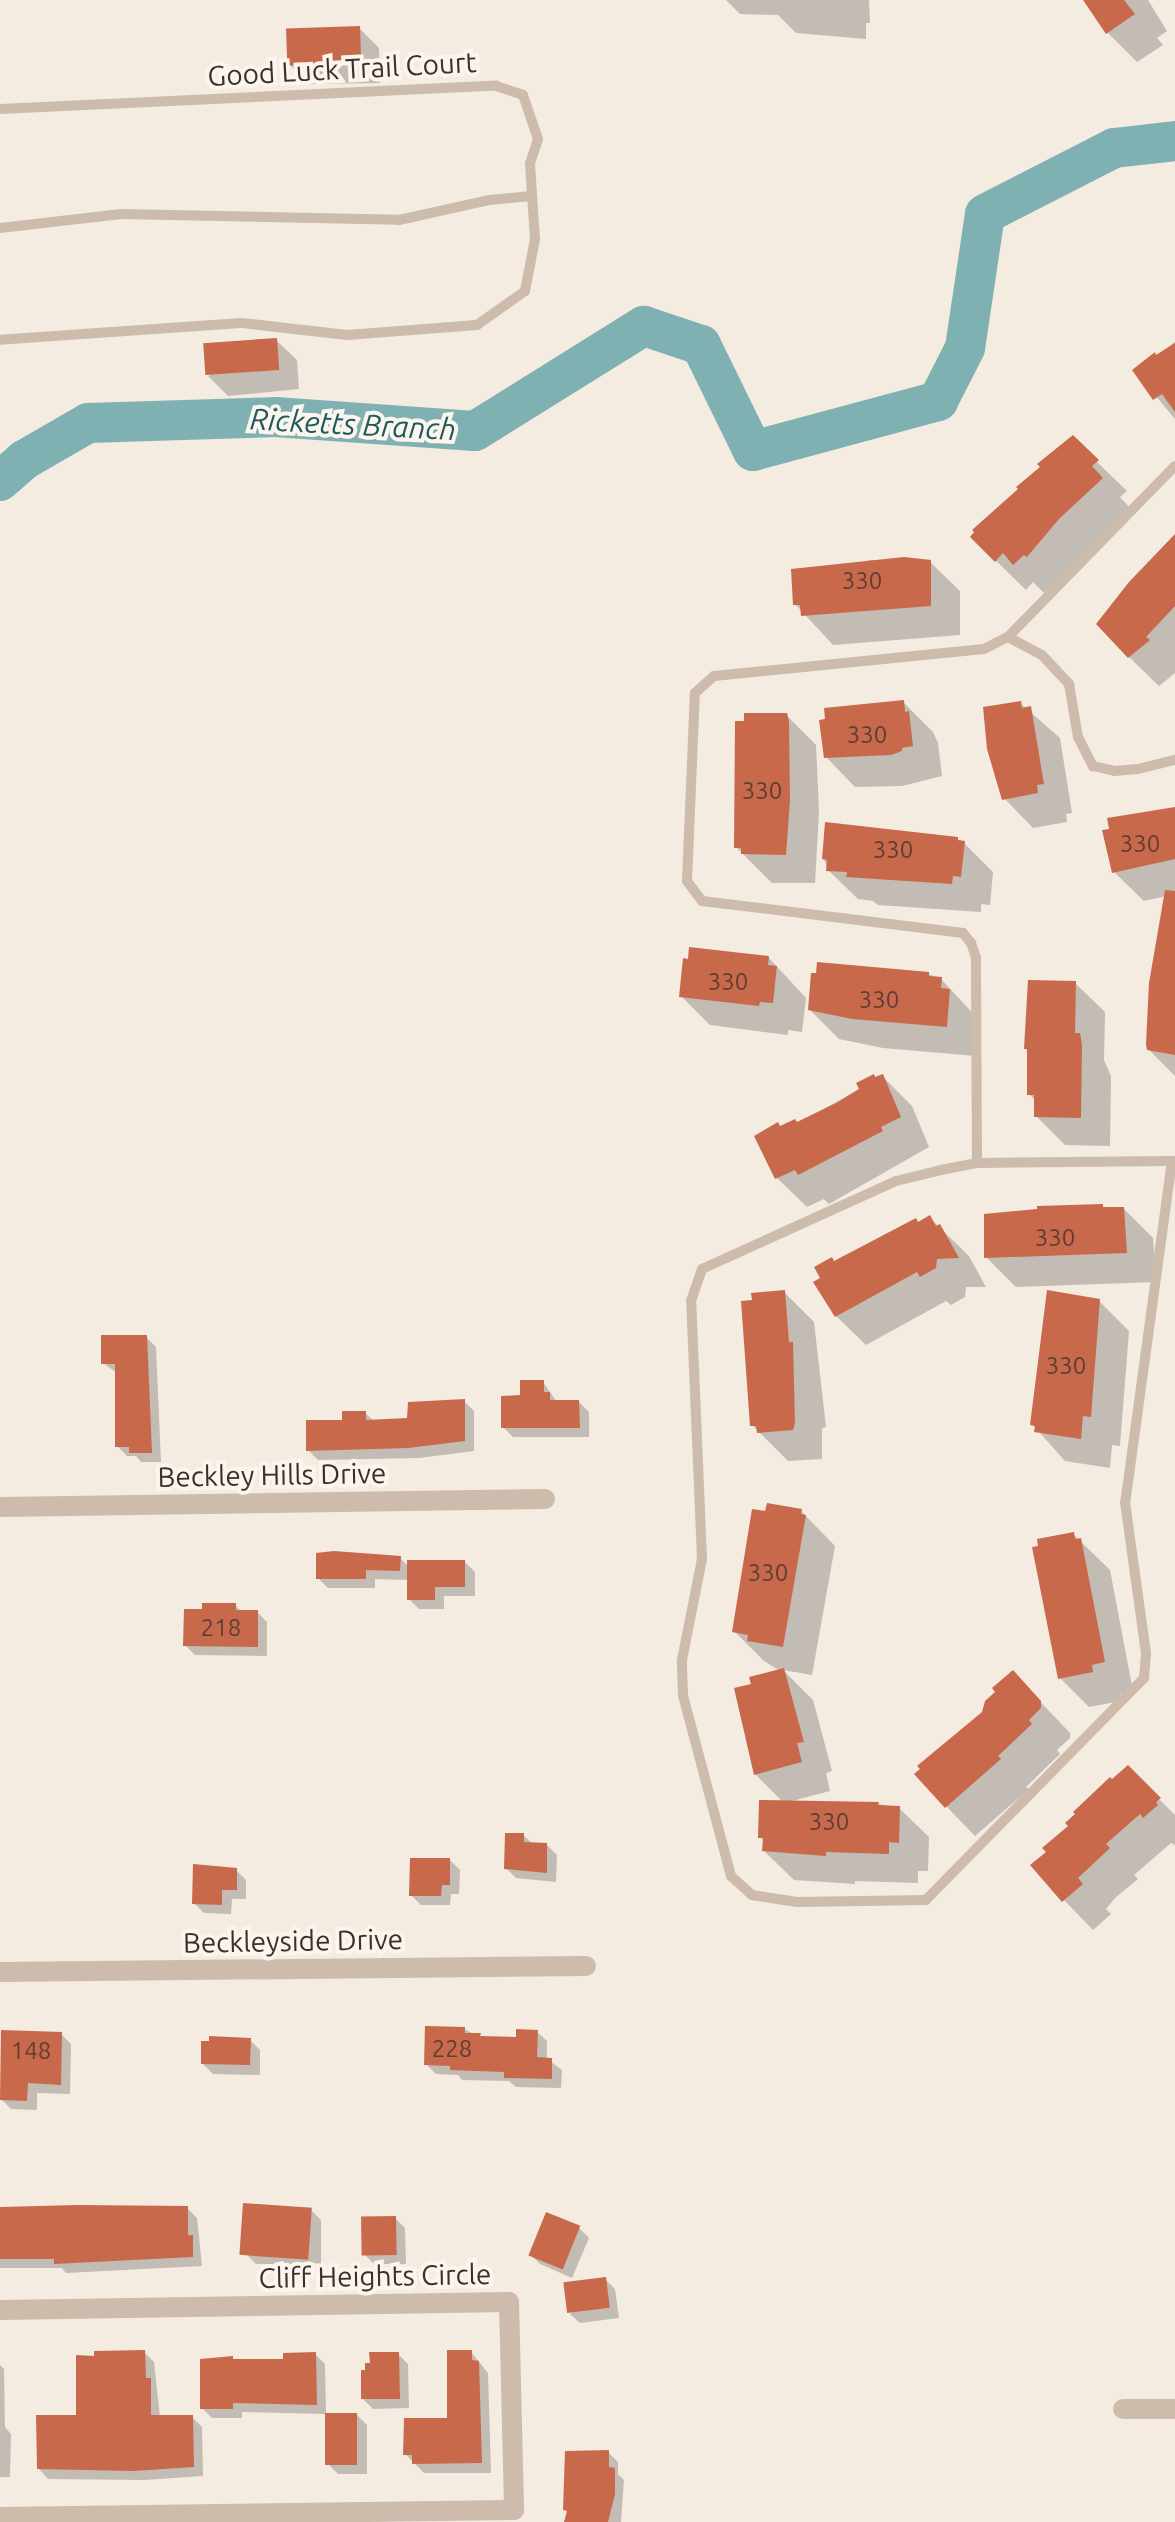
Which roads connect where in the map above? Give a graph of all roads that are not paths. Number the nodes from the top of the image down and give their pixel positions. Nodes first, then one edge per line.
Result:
1 (0, 109) edge
2 (532, 196) junction
3 (0, 228) edge
4 (0, 340) edge
5 (1175, 466) edge
6 (1008, 637) junction
7 (1175, 760) edge
8 (1173, 1161) edge
9 (977, 1163) junction
10 (545, 1499) dead end
11 (0, 1507) edge
12 (586, 1966) dead end
13 (0, 1972) edge
14 (0, 2310) edge
15 (1123, 2409) dead end
16 (1175, 2409) edge
17 (0, 2517) edge

1 - 2 lane, Good Luck Trail Court
2 - 3 lane
2 - 4 lane, Good Luck Trail Court
5 - 6 lane
6 - 7 lane
6 - 9 lane
8 - 9 lane
8 - 9 lane
10 - 11 street, Beckley Hills Drive
12 - 13 street, Beckleyside Drive
14 - 17 street, Cliff Heights Circle
15 - 16 street

